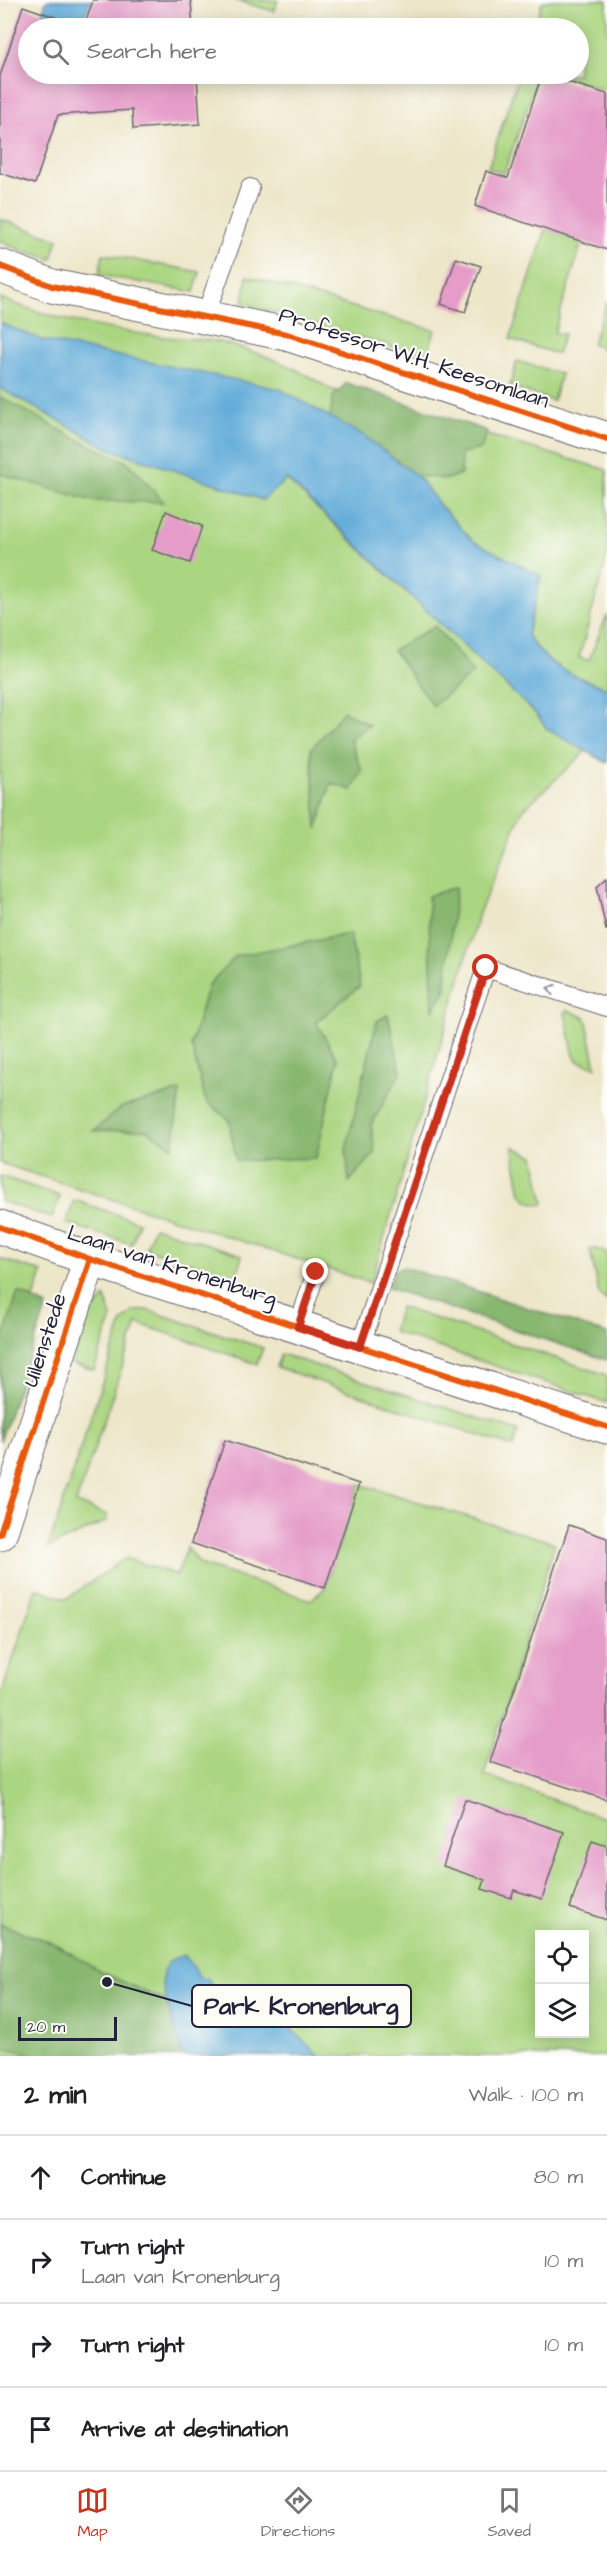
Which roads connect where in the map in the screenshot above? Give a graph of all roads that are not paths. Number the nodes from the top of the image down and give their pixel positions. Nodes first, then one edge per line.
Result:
1 (250, 188) dead end
2 (0, 266) edge
3 (205, 317) junction
4 (607, 438) edge
5 (607, 1007) edge
6 (0, 1227) edge
7 (90, 1259) junction
8 (316, 1272) dead end
9 (298, 1327) junction
10 (360, 1347) junction
11 (607, 1426) edge
12 (0, 1534) edge

1 - 3 lane
2 - 3 street, Professor W.H. Keesomlaan
3 - 4 street, Professor W.H. Keesomlaan
5 -> 10 lane
6 - 7 street, Laan van Kronenburg
7 - 9 street, Laan van Kronenburg
7 - 12 street, Uilenstede
8 - 9 lane
9 - 10 street, Laan van Kronenburg
10 - 11 street, Laan van Kronenburg

